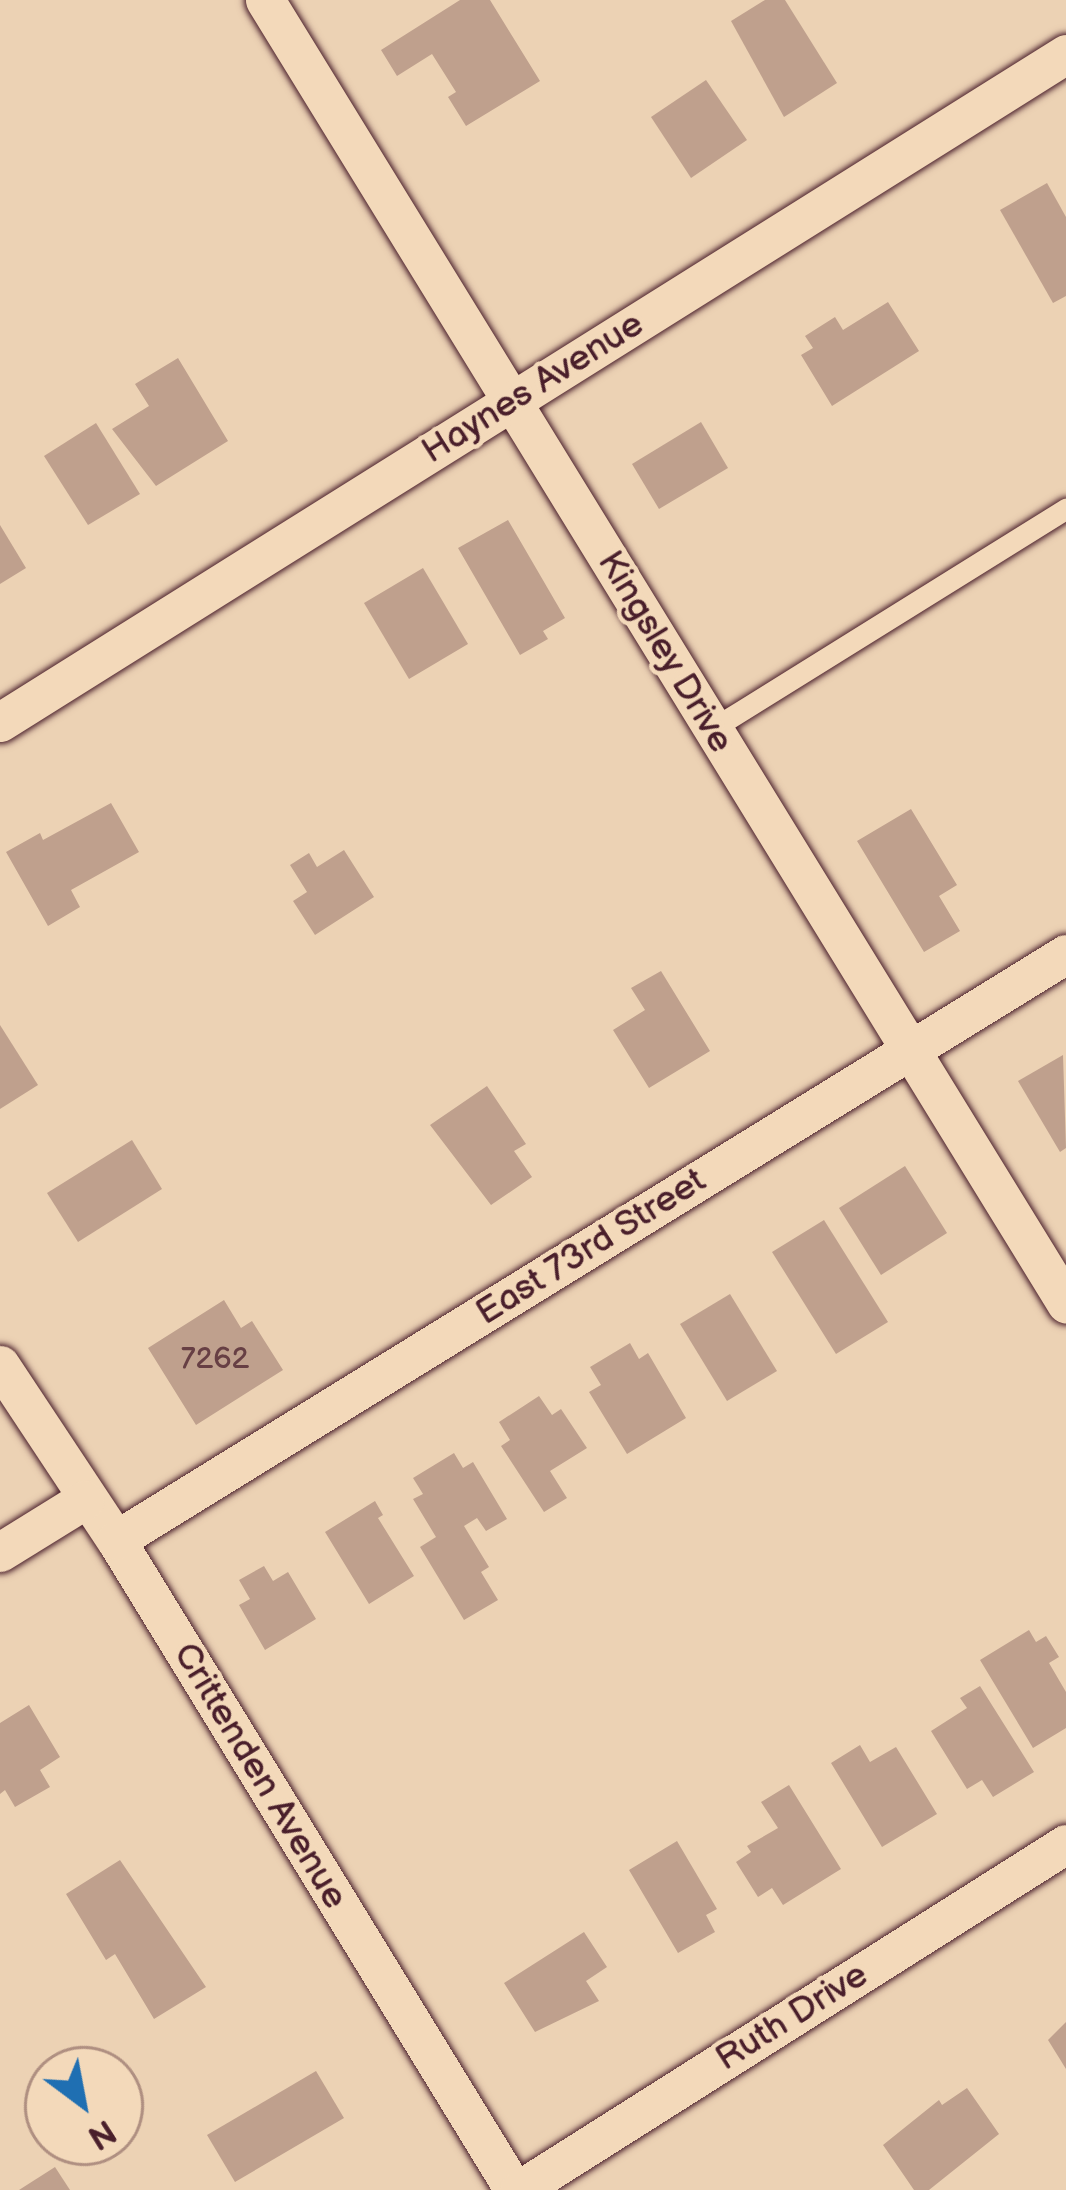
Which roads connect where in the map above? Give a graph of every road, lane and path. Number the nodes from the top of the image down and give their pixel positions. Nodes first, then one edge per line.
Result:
1 (265, 0) edge
2 (1066, 54) edge
3 (512, 401) junction
4 (1066, 509) edge
5 (0, 722) edge
6 (712, 729) junction
7 (1066, 954) edge
8 (910, 1051) junction
9 (1066, 1304) edge
10 (0, 1365) edge
11 (84, 1499) junction
12 (116, 1540) junction
13 (0, 1552) edge
14 (1066, 1844) edge
15 (516, 2190) edge

1 - 3 street, Kingsley Drive
2 - 3 street, Haynes Avenue
3 - 5 street, Haynes Avenue
3 - 6 street, Kingsley Drive
4 - 6 lane
6 - 8 street, Kingsley Drive
7 - 8 street, East 73rd Street
8 - 9 street, Kingsley Drive
8 - 12 street, East 73rd Street
10 - 11 street, Crittenden Avenue
11 - 12 street, Crittenden Avenue
11 - 13 street
12 - 15 street, Crittenden Avenue
14 - 15 street, Ruth Drive

